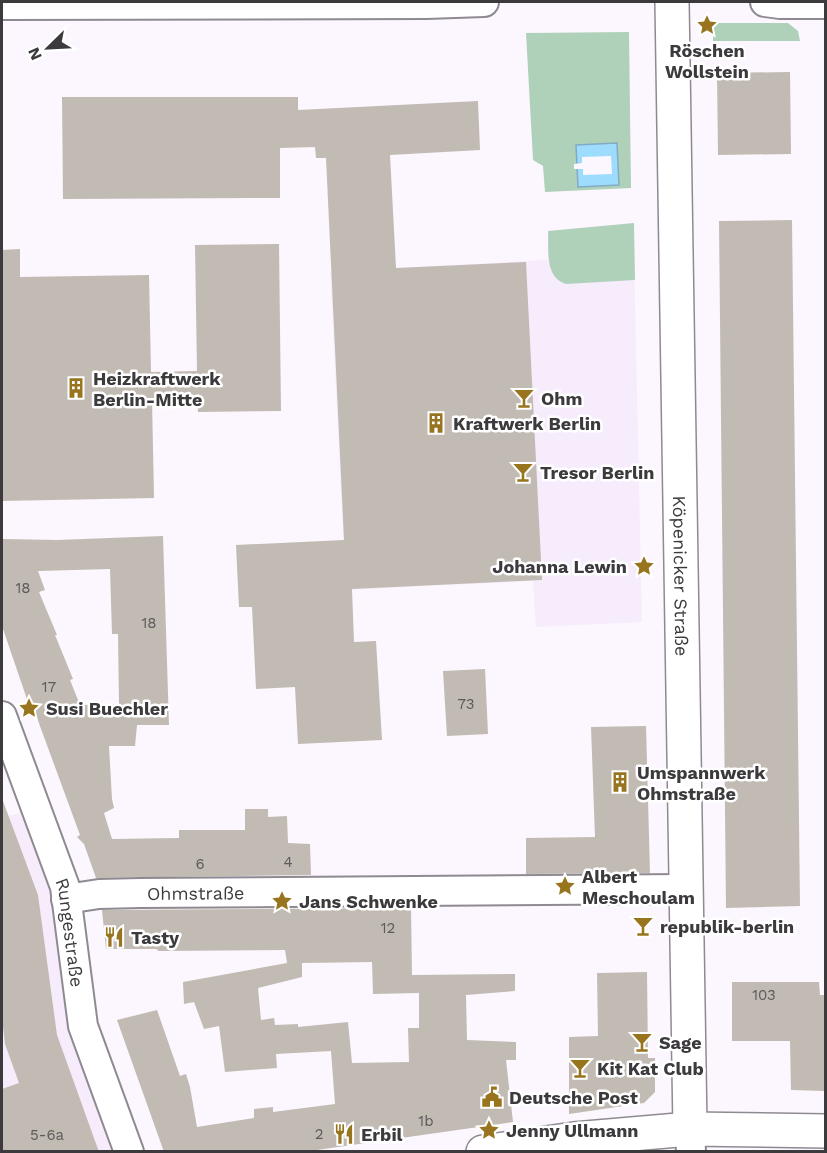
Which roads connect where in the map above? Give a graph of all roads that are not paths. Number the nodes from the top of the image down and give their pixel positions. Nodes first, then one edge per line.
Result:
1 (483, 2) edge
2 (672, 2) edge
3 (765, 2) edge
4 (825, 4) edge
5 (2, 5) edge
6 (2, 716) edge
7 (686, 889) junction
8 (66, 899) junction
9 (825, 1131) edge
10 (691, 1141) edge
11 (129, 1152) edge
12 (483, 1152) edge

1 - 5 street
2 - 7 main road, Köpenicker Straße
3 - 4 street
6 - 8 street, Rungestraße
7 - 8 street, Ohmstraße
7 - 10 main road, Köpenicker Straße
8 - 11 street, Rungestraße
9 - 10 main road
10 - 12 main road

